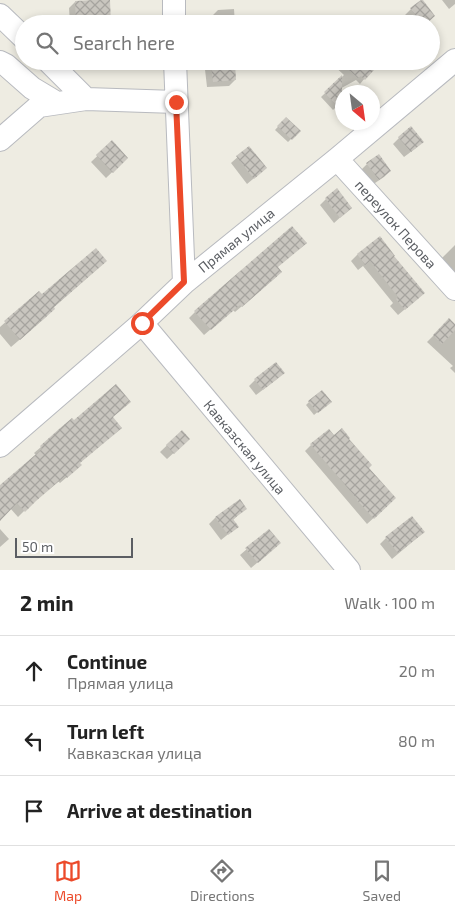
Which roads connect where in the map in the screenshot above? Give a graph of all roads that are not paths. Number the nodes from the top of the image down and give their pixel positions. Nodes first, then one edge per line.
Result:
1 (174, 0) edge
2 (0, 15) edge
3 (174, 15) edge
4 (15, 29) edge
5 (455, 60) edge
6 (0, 62) edge
7 (57, 70) edge
8 (175, 70) edge
9 (86, 99) junction
10 (176, 102) junction
11 (57, 103) junction
12 (0, 140) edge
13 (337, 159) junction
14 (184, 282) junction
15 (455, 289) edge
16 (142, 323) junction
17 (0, 446) edge
18 (349, 570) edge

1 - 3 street
2 - 4 street
5 - 13 street, Прямая улица
6 - 11 street
7 - 9 street
8 - 10 street
9 - 10 street
9 - 11 street
10 - 14 street
11 - 12 street
13 - 14 street, Прямая улица
13 - 15 street, переулок Перова
14 - 16 street, Прямая улица
16 - 17 street, Прямая улица
16 - 18 street, Кавказская улица

